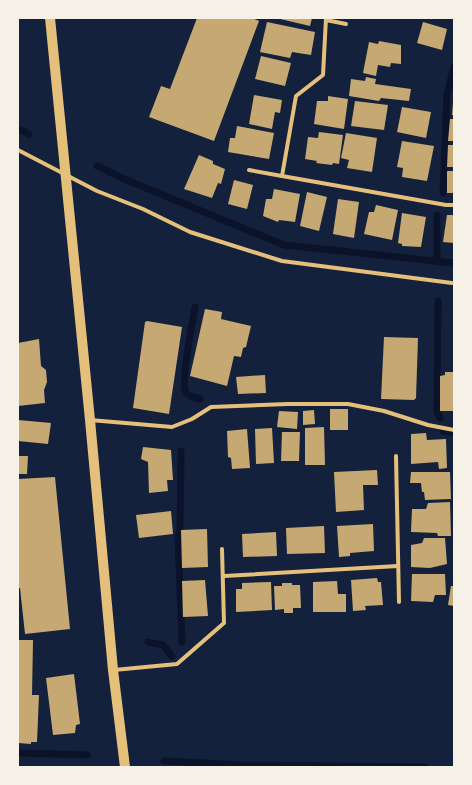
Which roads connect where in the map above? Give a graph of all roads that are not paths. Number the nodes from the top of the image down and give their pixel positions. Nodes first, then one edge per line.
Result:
1 (50, 18) edge
2 (326, 19) edge
3 (346, 24) dead end
4 (18, 150) edge
5 (249, 170) dead end
6 (66, 174) junction
7 (282, 176) junction
8 (454, 205) edge
9 (452, 283) dead end
10 (90, 420) junction
11 (454, 430) edge
12 (396, 456) dead end
13 (222, 549) dead end
14 (398, 566) junction
15 (224, 576) junction
16 (399, 602) dead end
17 (113, 670) junction
18 (125, 767) edge

1 - 6 main road
2 - 3 street
2 - 7 street
4 - 6 street
5 - 7 street
6 - 9 street
6 - 10 main road
7 - 8 street
10 - 11 street
10 - 17 main road
12 - 14 street
13 - 15 street
14 - 15 street
14 - 16 street
15 - 17 street
17 - 18 main road

